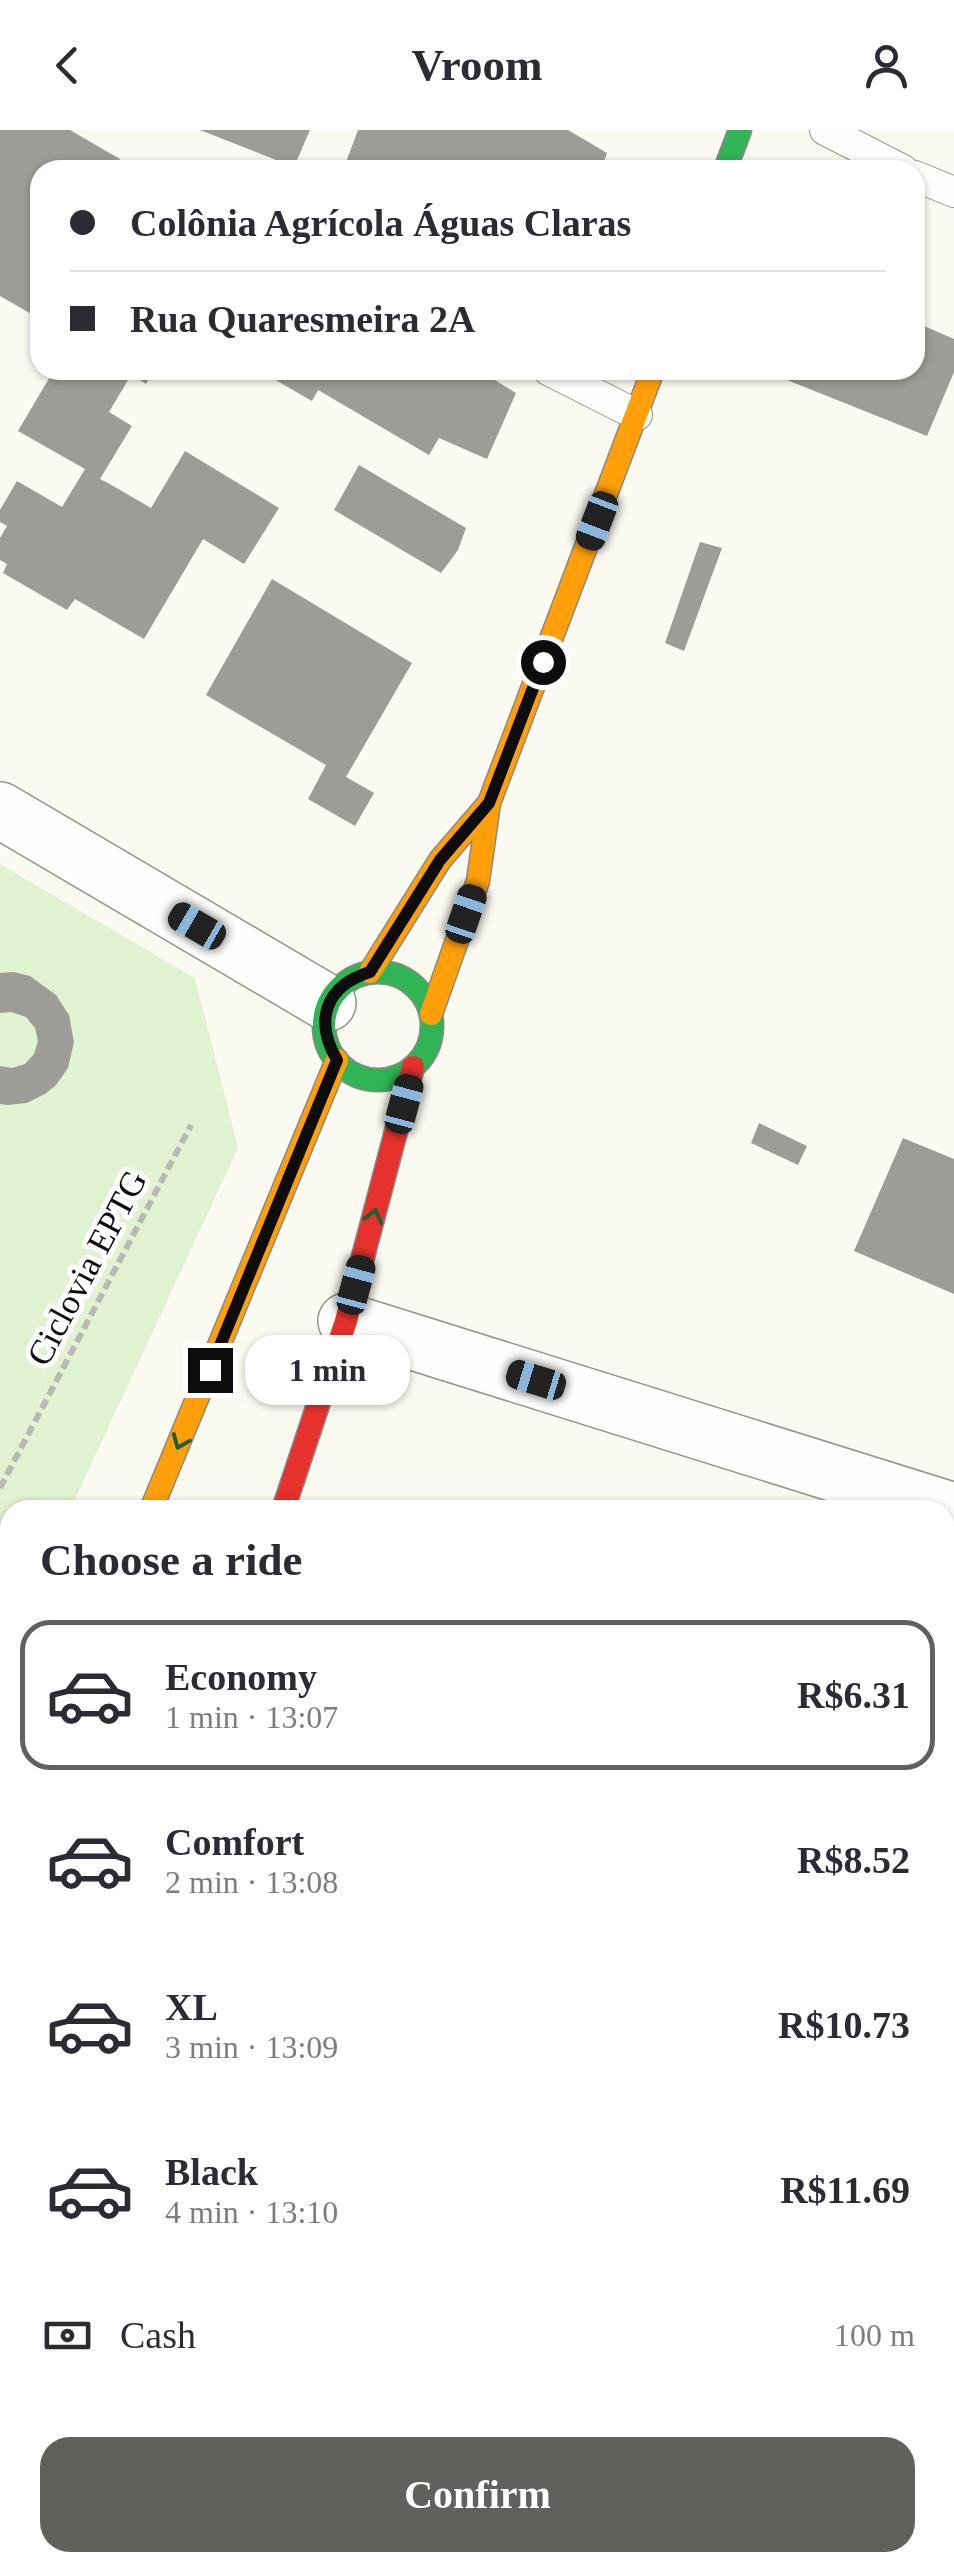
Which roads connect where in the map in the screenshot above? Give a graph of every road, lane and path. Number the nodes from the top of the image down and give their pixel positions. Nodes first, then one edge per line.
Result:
1 (740, 130) edge
2 (825, 130) edge
3 (729, 160) edge
4 (884, 160) edge
5 (925, 180) edge
6 (954, 192) edge
7 (568, 380) edge
8 (649, 380) edge
9 (637, 415) junction
10 (489, 803) junction
11 (0, 810) edge
12 (349, 988) junction
13 (431, 1014) junction
14 (337, 1060) junction
15 (413, 1067) junction
16 (191, 1125) dead end
17 (346, 1321) junction
18 (0, 1488) edge
19 (155, 1500) edge
20 (287, 1500) edge
21 (916, 1500) edge

1 - 3 main road
2 - 4 lane
5 - 6 lane
7 - 9 lane
8 - 9 main road
9 - 10 main road
10 - 12 main road
10 - 13 main road
11 - 12 street
12 - 13 main road
12 - 14 main road
13 - 15 main road
14 - 15 main road
14 -> 19 main road
17 -> 15 main road
16 - 18 path, Ciclovia EPTG
17 - 20 main road
17 - 21 street

